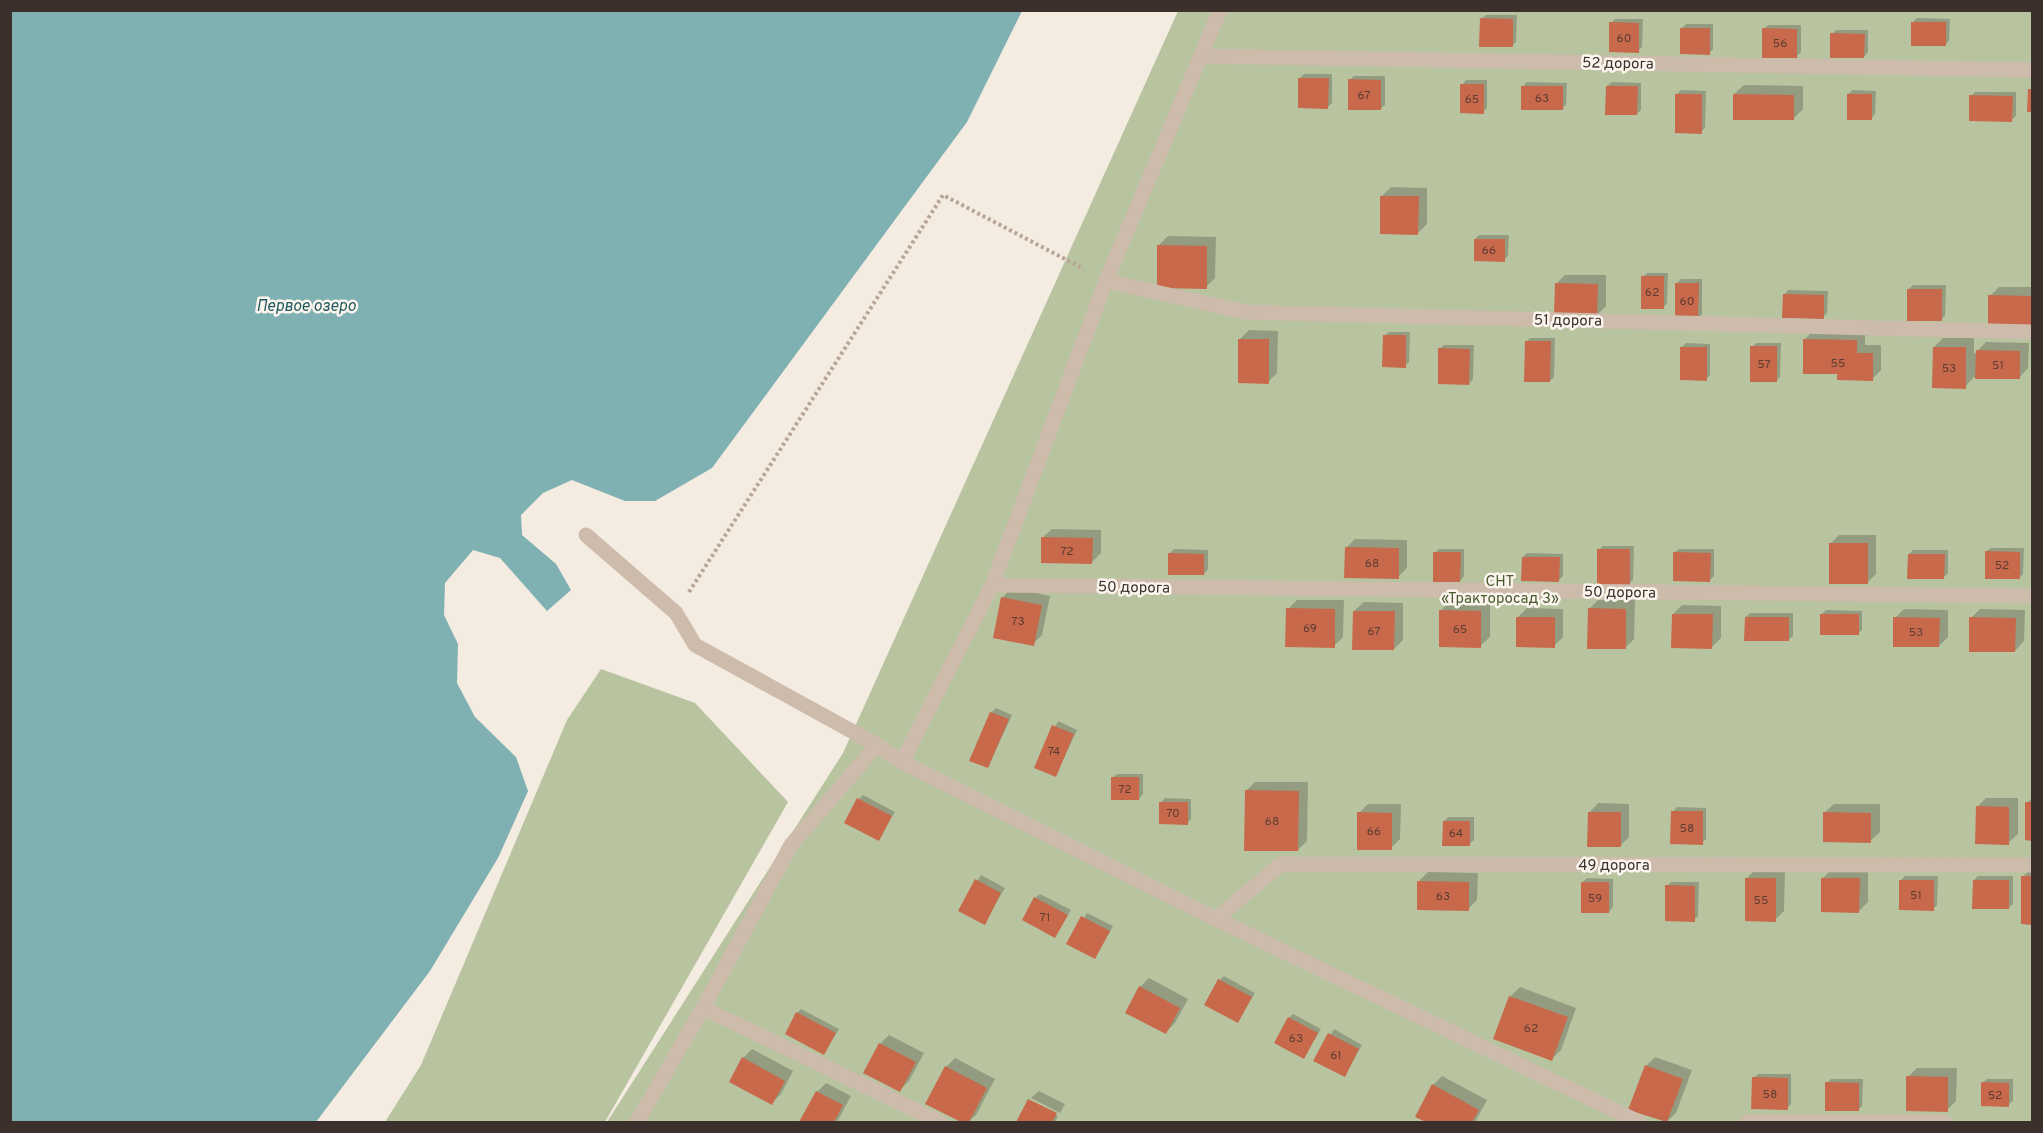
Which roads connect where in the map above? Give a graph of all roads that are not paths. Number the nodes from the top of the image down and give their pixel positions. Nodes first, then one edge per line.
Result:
1 (1220, 10) edge
2 (1203, 56) junction
3 (2032, 70) edge
4 (1106, 281) junction
5 (2032, 332) edge
6 (586, 535) dead end
7 (992, 585) junction
8 (2032, 596) edge
9 (877, 745) junction
10 (902, 762) junction
11 (2032, 865) edge
12 (1216, 919) junction
13 (703, 1008) junction
14 (637, 1122) edge
15 (940, 1122) edge
16 (1639, 1122) edge
17 (1748, 1122) edge
18 (1944, 1122) edge

1 - 2 street
2 - 3 street, 52 дорога
2 - 4 street
4 - 5 street, 51 дорога
4 - 7 street
6 - 9 street
7 - 8 street, 50 дорога
7 - 10 street
9 - 10 street
9 - 13 street
10 - 12 street
11 - 12 street, 49 дорога
12 - 16 street
13 - 14 street
13 - 15 street
17 - 18 street

